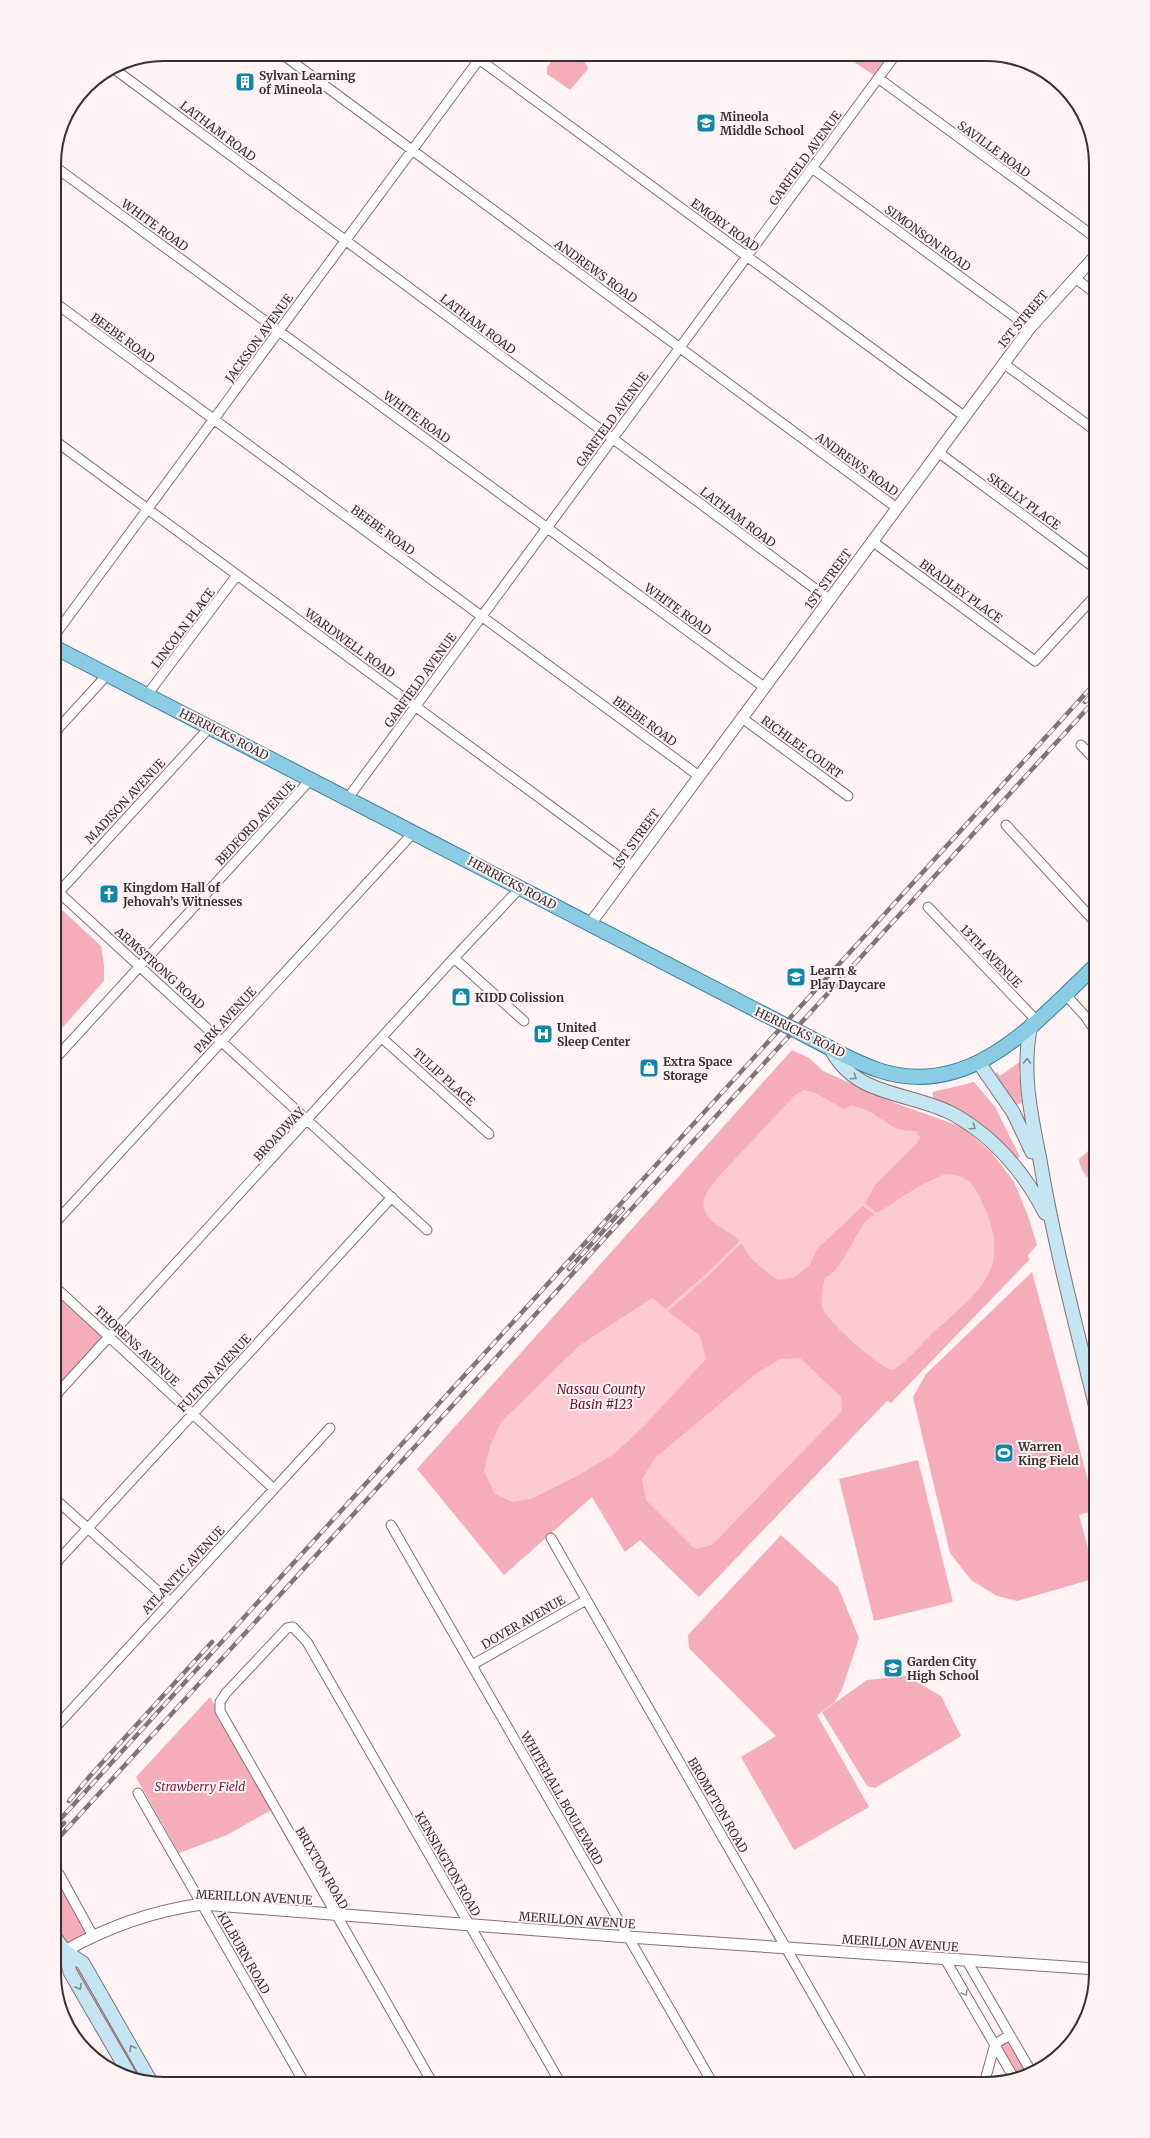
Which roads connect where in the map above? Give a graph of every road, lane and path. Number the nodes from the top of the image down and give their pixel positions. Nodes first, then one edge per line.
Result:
1 (291, 61) edge
2 (474, 61) edge
3 (485, 61) edge
4 (891, 61) edge
5 (118, 72) edge
6 (878, 78) junction
7 (412, 150) junction
8 (812, 168) junction
9 (61, 171) edge
10 (1089, 233) edge
11 (345, 241) junction
12 (747, 256) junction
13 (1089, 263) edge
14 (1075, 278) junction
15 (1089, 289) edge
16 (61, 307) edge
17 (1030, 328) junction
18 (279, 330) junction
19 (680, 348) junction
20 (1003, 363) junction
21 (964, 416) junction
22 (214, 420) junction
23 (1089, 426) edge
24 (612, 439) junction
25 (61, 448) edge
26 (938, 452) junction
27 (897, 508) junction
28 (148, 509) junction
29 (547, 528) junction
30 (872, 541) junction
31 (1089, 563) edge
32 (237, 575) junction
33 (829, 599) junction
34 (1089, 603) edge
35 (482, 617) junction
36 (61, 627) edge
37 (61, 651) edge
38 (107, 675) junction
39 (764, 687) junction
40 (147, 695) junction
41 (416, 706) junction
42 (742, 718) junction
43 (61, 725) edge
44 (210, 727) junction
45 (1081, 746) dead end
46 (1089, 754) edge
47 (699, 776) junction
48 (311, 779) junction
49 (848, 796) dead end
50 (348, 798) junction
51 (1006, 825) dead end
52 (414, 832) junction
53 (632, 866) junction
54 (61, 885) edge
55 (521, 887) junction
56 (61, 895) edge
57 (928, 908) dead end
58 (1089, 915) edge
59 (590, 924) junction
60 (454, 958) junction
61 (140, 966) junction
62 (1089, 972) edge
63 (1065, 994) junction
64 (524, 1021) dead end
65 (1089, 1022) edge
66 (1034, 1023) junction
67 (382, 1038) junction
68 (222, 1041) junction
69 (830, 1047) junction
70 (61, 1052) edge
71 (979, 1063) junction
72 (308, 1120) junction
73 (489, 1134) dead end
74 (1043, 1178) junction
75 (392, 1197) junction
76 (61, 1216) edge
77 (1052, 1226) junction
78 (427, 1230) dead end
79 (61, 1292) edge
80 (109, 1337) junction
81 (1089, 1379) edge
82 (61, 1389) edge
83 (193, 1414) junction
84 (330, 1428) dead end
85 (274, 1489) junction
86 (61, 1504) edge
87 (391, 1525) dead end
88 (88, 1528) junction
89 (551, 1538) dead end
90 (61, 1557) edge
91 (586, 1600) junction
92 (170, 1602) junction
93 (472, 1665) junction
94 (250, 1667) joint
95 (61, 1721) edge
96 (138, 1793) dead end
97 (61, 1878) edge
98 (202, 1904) junction
99 (335, 1915) junction
100 (469, 1925) junction
101 (93, 1936) junction
102 (628, 1937) junction
103 (786, 1948) junction
104 (61, 1951) edge
105 (61, 1953) edge
106 (61, 1956) edge
107 (945, 1959) junction
108 (967, 1960) junction
109 (1089, 1969) edge
110 (1010, 2035) junction
111 (995, 2044) junction
112 (1029, 2068) edge
113 (128, 2070) edge
114 (1011, 2073) edge
115 (147, 2075) edge
116 (301, 2077) edge
117 (429, 2077) edge
118 (557, 2077) edge
119 (709, 2077) edge
120 (860, 2077) edge
121 (986, 2077) edge

1 - 7 street, ANDREWS ROAD
2 - 7 street, JACKSON AVENUE
3 - 12 street, EMORY ROAD
4 - 6 street, GARFIELD AVENUE
5 - 11 street, LATHAM ROAD
6 - 8 street, GARFIELD AVENUE
6 - 10 street, SAVILLE ROAD
7 - 11 street, JACKSON AVENUE
7 - 19 street, ANDREWS ROAD
8 - 12 street, GARFIELD AVENUE
8 - 17 street, SIMONSON ROAD
9 - 18 street, WHITE ROAD
11 - 18 street, JACKSON AVENUE
11 - 24 street, LATHAM ROAD
12 - 19 street, GARFIELD AVENUE
12 - 21 street, EMORY ROAD
13 - 14 street, 1ST STREET
14 - 15 street
14 - 17 street, 1ST STREET
16 - 22 street, BEEBE ROAD
17 - 20 street, 1ST STREET
18 - 22 street, JACKSON AVENUE
18 - 29 street, WHITE ROAD
19 - 24 street, GARFIELD AVENUE
19 - 27 street, ANDREWS ROAD
20 - 21 street, 1ST STREET
20 - 23 street
21 - 26 street, 1ST STREET
22 - 28 street, JACKSON AVENUE
22 - 35 street, BEEBE ROAD
24 - 29 street, GARFIELD AVENUE
24 - 33 street, LATHAM ROAD
25 - 28 street, WARDWELL ROAD
26 - 27 street, 1ST STREET
26 - 31 street, SKELLY PLACE
27 - 30 street, 1ST STREET
28 - 32 street, WARDWELL ROAD
28 - 36 street, JACKSON AVENUE
29 - 35 street, GARFIELD AVENUE
29 - 39 street, WHITE ROAD
30 - 33 street, 1ST STREET
30 - 34 street, BRADLEY PLACE
32 - 40 street, LINCOLN PLACE
32 - 41 street, WARDWELL ROAD
33 - 39 street, 1ST STREET
35 - 41 street, GARFIELD AVENUE
35 - 47 street, BEEBE ROAD
37 - 38 main road, HERRICKS ROAD
38 - 40 main road, HERRICKS ROAD
38 - 43 street
39 - 42 street, 1ST STREET
40 - 44 main road, HERRICKS ROAD
41 - 50 street, GARFIELD AVENUE
41 - 53 street, WARDWELL ROAD
42 - 47 street, 1ST STREET
42 - 49 street, RICHLEE COURT
44 - 48 main road, HERRICKS ROAD
44 - 54 street, MADISON AVENUE
45 - 46 street
47 - 53 street, 1ST STREET
48 - 50 main road, HERRICKS ROAD
48 - 61 street, BEDFORD AVENUE
50 - 52 main road, HERRICKS ROAD
51 - 58 street
52 - 55 main road, HERRICKS ROAD
52 - 68 street, PARK AVENUE
53 - 59 street, 1ST STREET
55 - 59 main road, HERRICKS ROAD
55 - 60 street, BROADWAY
56 - 61 street, ARMSTRONG ROAD
57 - 66 street, 13TH AVENUE
59 - 69 main road, HERRICKS ROAD
60 - 64 street
60 - 67 street, BROADWAY
61 - 68 street, ARMSTRONG ROAD
61 - 70 street, BEDFORD AVENUE
62 - 63 main road, HERRICKS ROAD
63 - 65 street
63 - 66 main road, HERRICKS ROAD
66 - 71 main road, HERRICKS ROAD
74 -> 66 main road
67 - 72 street, BROADWAY
67 - 73 street, TULIP PLACE
68 - 72 street, ARMSTRONG ROAD
68 - 76 street, PARK AVENUE
69 - 71 main road, HERRICKS ROAD
69 -> 77 main road
71 - 74 main road
72 - 75 street, ARMSTRONG ROAD
72 - 80 street, BROADWAY
74 - 77 main road
75 - 78 street, ARMSTRONG ROAD
75 - 83 street, FULTON AVENUE
77 - 81 main road
79 - 80 street, THORENS AVENUE
80 - 82 street, BROADWAY
80 - 83 street, THORENS AVENUE
83 - 85 street, THORENS AVENUE
83 - 88 street, FULTON AVENUE
84 - 85 street, ATLANTIC AVENUE
85 - 92 street, ATLANTIC AVENUE
86 - 88 street
87 - 93 street, WHITEHALL BOULEVARD
88 - 90 street, FULTON AVENUE
88 - 92 street
89 - 91 street, BROMPTON ROAD
91 - 93 street, DOVER AVENUE
91 - 103 street, BROMPTON ROAD
92 - 95 street, ATLANTIC AVENUE
93 - 102 street, WHITEHALL BOULEVARD
94 - 99 street, BRIXTON ROAD
94 - 100 street, KENSINGTON ROAD
96 - 98 street, KILBURN ROAD
97 - 101 street
98 - 99 street, MERILLON AVENUE
98 - 101 street, MERILLON AVENUE
98 - 116 street, KILBURN ROAD
99 - 100 street, MERILLON AVENUE
99 - 117 street, BRIXTON ROAD
100 - 102 street, MERILLON AVENUE
100 - 118 street, KENSINGTON ROAD
101 - 104 street, MERILLON AVENUE
102 - 103 street, MERILLON AVENUE
102 - 119 street, WHITEHALL BOULEVARD
103 - 107 street, MERILLON AVENUE
103 - 120 street, BROMPTON ROAD
115 -> 105 main road
106 -> 113 main road
107 - 108 street, MERILLON AVENUE
107 -> 111 street
108 - 109 street, MERILLON AVENUE
108 - 110 street
110 - 111 street
110 - 112 street
111 - 114 street
111 - 121 street

